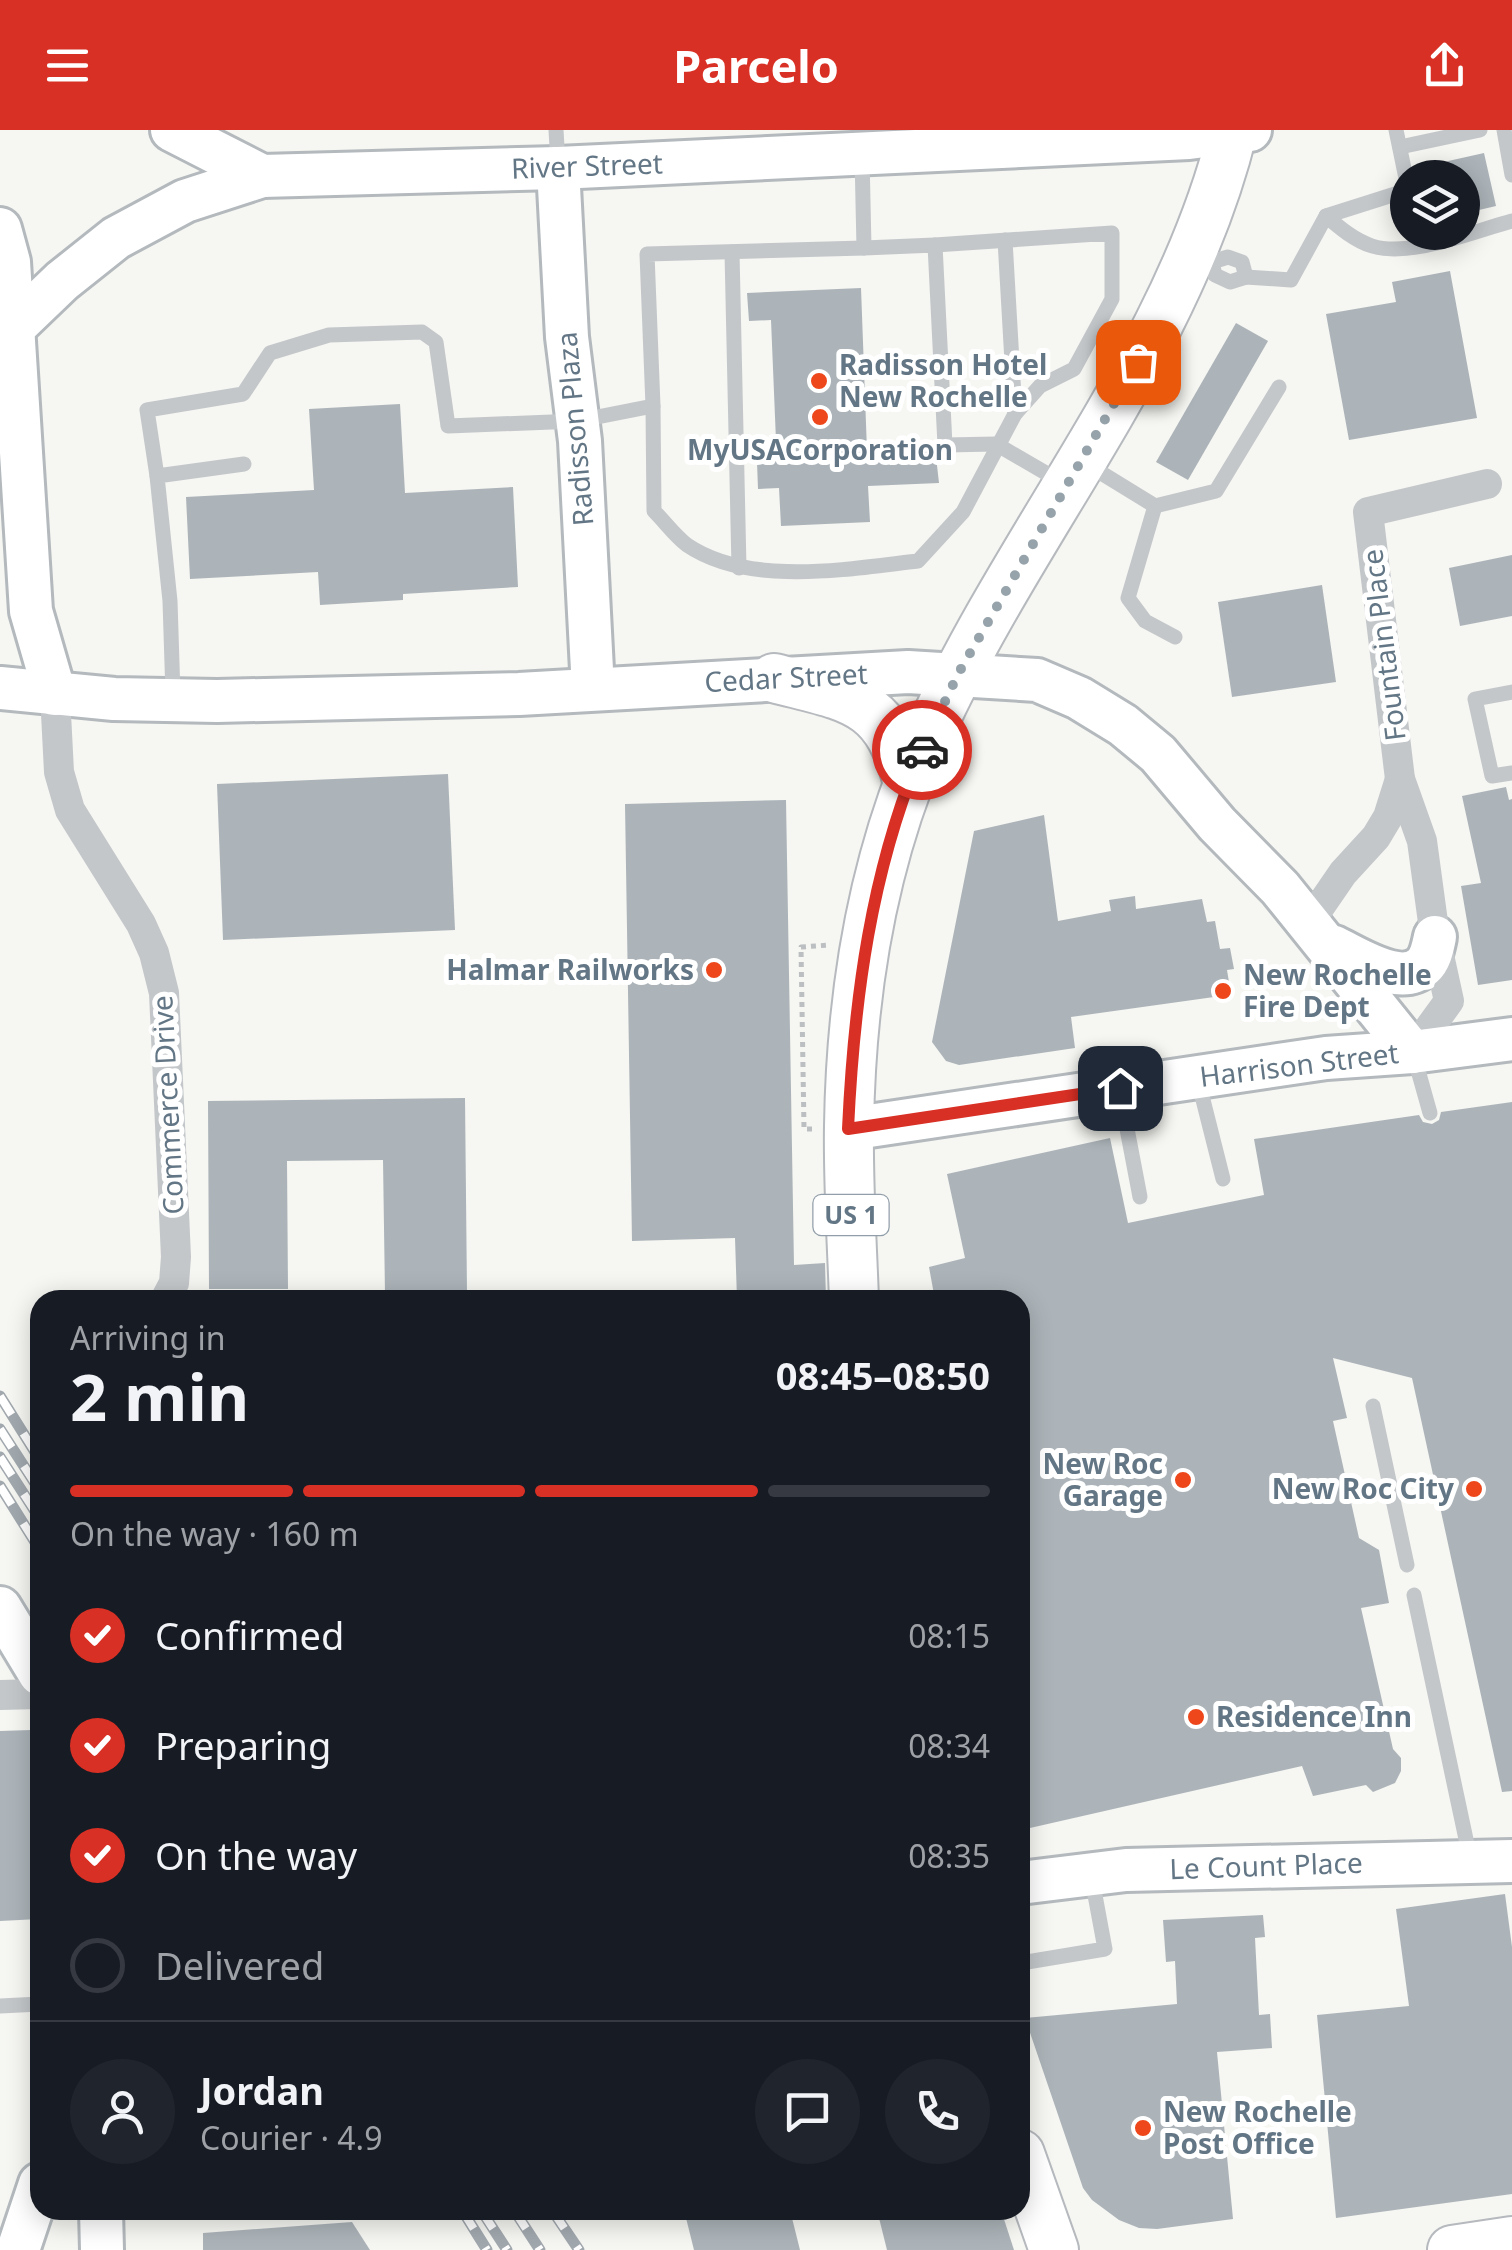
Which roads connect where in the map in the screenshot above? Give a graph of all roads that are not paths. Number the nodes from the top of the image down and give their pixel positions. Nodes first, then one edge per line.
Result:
1 (172, 130) edge
2 (1396, 130) edge
3 (1480, 130) edge
4 (1504, 130) edge
5 (1239, 131) edge
6 (1155, 135) edge
7 (1062, 137) edge
8 (987, 139) edge
9 (1400, 147) junction
10 (557, 149) edge
11 (862, 154) junction
12 (1403, 160) edge
13 (1512, 175) edge
14 (262, 176) junction
15 (1390, 194) edge
16 (1326, 216) junction
17 (1512, 221) edge
18 (0, 229) edge
19 (1005, 240) junction
20 (935, 245) junction
21 (864, 248) junction
22 (732, 252) junction
23 (1202, 258) junction
24 (7, 338) edge
25 (1278, 387) dead end
26 (653, 406) junction
27 (1015, 414) junction
28 (577, 421) junction
29 (996, 444) junction
30 (244, 464) dead end
31 (1074, 473) junction
32 (157, 476) junction
33 (1487, 484) dead end
34 (1155, 506) junction
35 (739, 568) junction
36 (1176, 638) dead end
37 (958, 674) junction
38 (774, 678) junction
39 (0, 688) edge
40 (592, 689) junction
41 (1512, 692) edge
42 (56, 694) junction
43 (173, 700) junction
44 (1512, 772) edge
45 (1400, 779) junction
46 (908, 784) junction
47 (1316, 934) junction
48 (1435, 937) junction
49 (1512, 1039) edge
50 (1412, 1052) junction
51 (1198, 1076) junction
52 (1120, 1088) junction
53 (1430, 1113) dead end
54 (837, 1129) junction
55 (1223, 1179) dead end
56 (1140, 1197) dead end
57 (170, 1290) edge
58 (853, 1290) edge
59 (1372, 1406) dead end
60 (1407, 1565) dead end
61 (1414, 1595) dead end
62 (0, 1608) edge
63 (30, 1658) edge
64 (30, 1694) edge
65 (0, 1696) edge
66 (1491, 1862) edge
67 (1091, 1874) junction
68 (1030, 1882) edge
69 (1030, 1962) edge
70 (30, 2004) edge
71 (0, 2006) edge
72 (1030, 2182) edge
73 (101, 2220) edge
74 (1512, 2241) edge
75 (102, 2250) edge
76 (1054, 2250) edge
77 (1452, 2250) edge

1 - 14 street
2 - 9 lane
3 - 9 lane
4 - 13 lane
5 - 6 street, River Street
5 - 23 main road, US 1
6 - 7 street, River Street
7 - 8 street, River Street
8 - 11 street, River Street
9 - 12 lane
10 - 11 street, River Street
10 - 14 street, River Street
10 - 28 street, Radisson Plaza
11 - 21 lane
14 - 24 street, River Street
15 - 16 lane
16 - 17 lane
16 - 23 lane
18 - 24 street
19 - 20 lane
19 - 27 lane
19 - 27 lane
20 - 21 lane
20 - 29 lane
21 - 22 lane
22 - 26 lane
22 - 35 lane
23 - 31 main road, US 1
24 - 42 street
25 - 34 lane
26 - 28 lane
26 - 35 lane
27 - 29 lane
28 - 32 lane
28 - 40 street, Radisson Plaza
29 - 31 lane
29 - 35 lane
30 - 32 lane
31 - 34 lane
31 - 37 main road, US 1
32 - 43 lane
33 - 45 street, Fountain Place
34 - 36 lane
37 - 38 street, Cedar Street
37 - 46 main road, US 1
37 - 47 street, Cedar Street
38 - 40 street, Cedar Street
38 - 46 main road
39 - 42 street, Cedar Street
40 - 43 street, Cedar Street
41 - 44 lane
42 - 43 street, Cedar Street
42 - 57 street, Commerce Drive
45 - 47 street, Fountain Place
45 - 48 street, Fountain Place
46 - 54 main road, US 1
47 - 48 street
47 - 50 street, Cedar Street
48 - 50 street, Fountain Place
49 - 50 street, Harrison Street
50 - 51 street, Harrison Street
50 - 53 lane
51 - 52 street, Harrison Street
51 - 55 lane
52 - 54 street, Harrison Street
52 - 56 lane
54 - 58 main road, US 1
59 - 60 lane
61 - 66 lane
62 - 63 street
64 - 65 street
66 - 67 street, Le Count Place
67 - 68 street, Le Count Place
67 - 69 lane
70 - 71 lane
72 - 76 main road
73 - 75 street
74 - 77 main road

